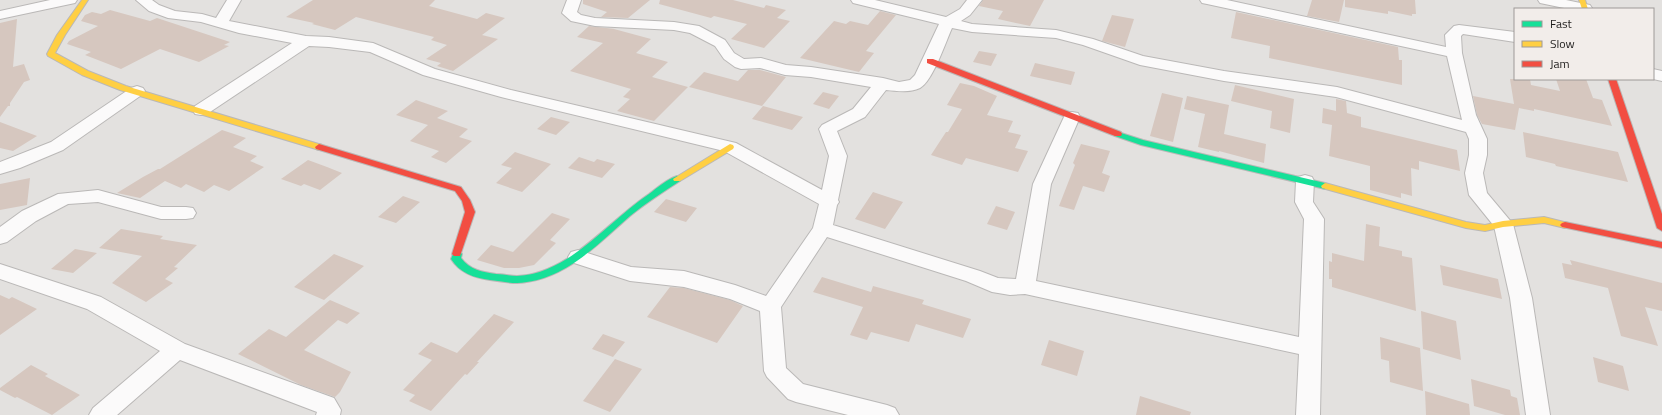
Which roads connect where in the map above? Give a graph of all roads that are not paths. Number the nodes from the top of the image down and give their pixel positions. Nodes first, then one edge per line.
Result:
1 (70, 0) edge
2 (86, 0) edge
3 (143, 0) edge
4 (234, 0) edge
5 (574, 0) edge
6 (858, 0) edge
7 (975, 0) edge
8 (1207, 0) edge
9 (1545, 0) edge
10 (1267, 6) edge
11 (1584, 6) edge
12 (0, 15) edge
13 (948, 23) junction
14 (220, 24) junction
15 (1514, 37) edge
16 (306, 41) junction
17 (1454, 52) junction
18 (930, 61) junction
19 (1612, 80) edge
20 (883, 83) junction
21 (137, 91) junction
22 (201, 110) junction
23 (1072, 118) junction
24 (1472, 128) junction
25 (730, 148) junction
26 (0, 168) edge
27 (1306, 181) junction
28 (830, 202) junction
29 (186, 213) dead end
30 (1503, 224) junction
31 (1662, 228) edge
32 (824, 229) junction
33 (0, 237) edge
34 (1662, 245) edge
35 (578, 257) junction
36 (0, 271) edge
37 (1025, 286) junction
38 (770, 306) junction
39 (1310, 348) junction
40 (177, 350) junction
41 (101, 415) edge
42 (328, 415) edge
43 (887, 415) edge
44 (1308, 415) edge
45 (1538, 415) edge

1 - 12 street
2 - 21 street
3 - 14 street
4 - 14 street
5 - 20 street
6 - 13 street
7 - 13 street
8 - 10 street
9 - 11 street
10 - 17 street
13 - 18 street
13 - 24 street
14 - 16 street
15 - 17 street
16 - 22 street
16 - 25 street
17 - 24 street
18 - 20 street
18 - 23 street
19 - 31 street
20 - 28 street
21 - 22 street
21 - 26 street
22 - 35 street
23 - 27 street
23 - 37 street
24 - 30 street
25 - 28 street
25 - 35 street
27 - 30 street
27 - 39 street
28 - 32 street
29 - 33 street
30 - 34 street
30 - 45 street
32 - 37 street
32 - 38 street
35 - 38 street
36 - 40 street
37 - 39 street
38 - 43 street
39 - 44 street
40 - 41 street
40 - 42 street

